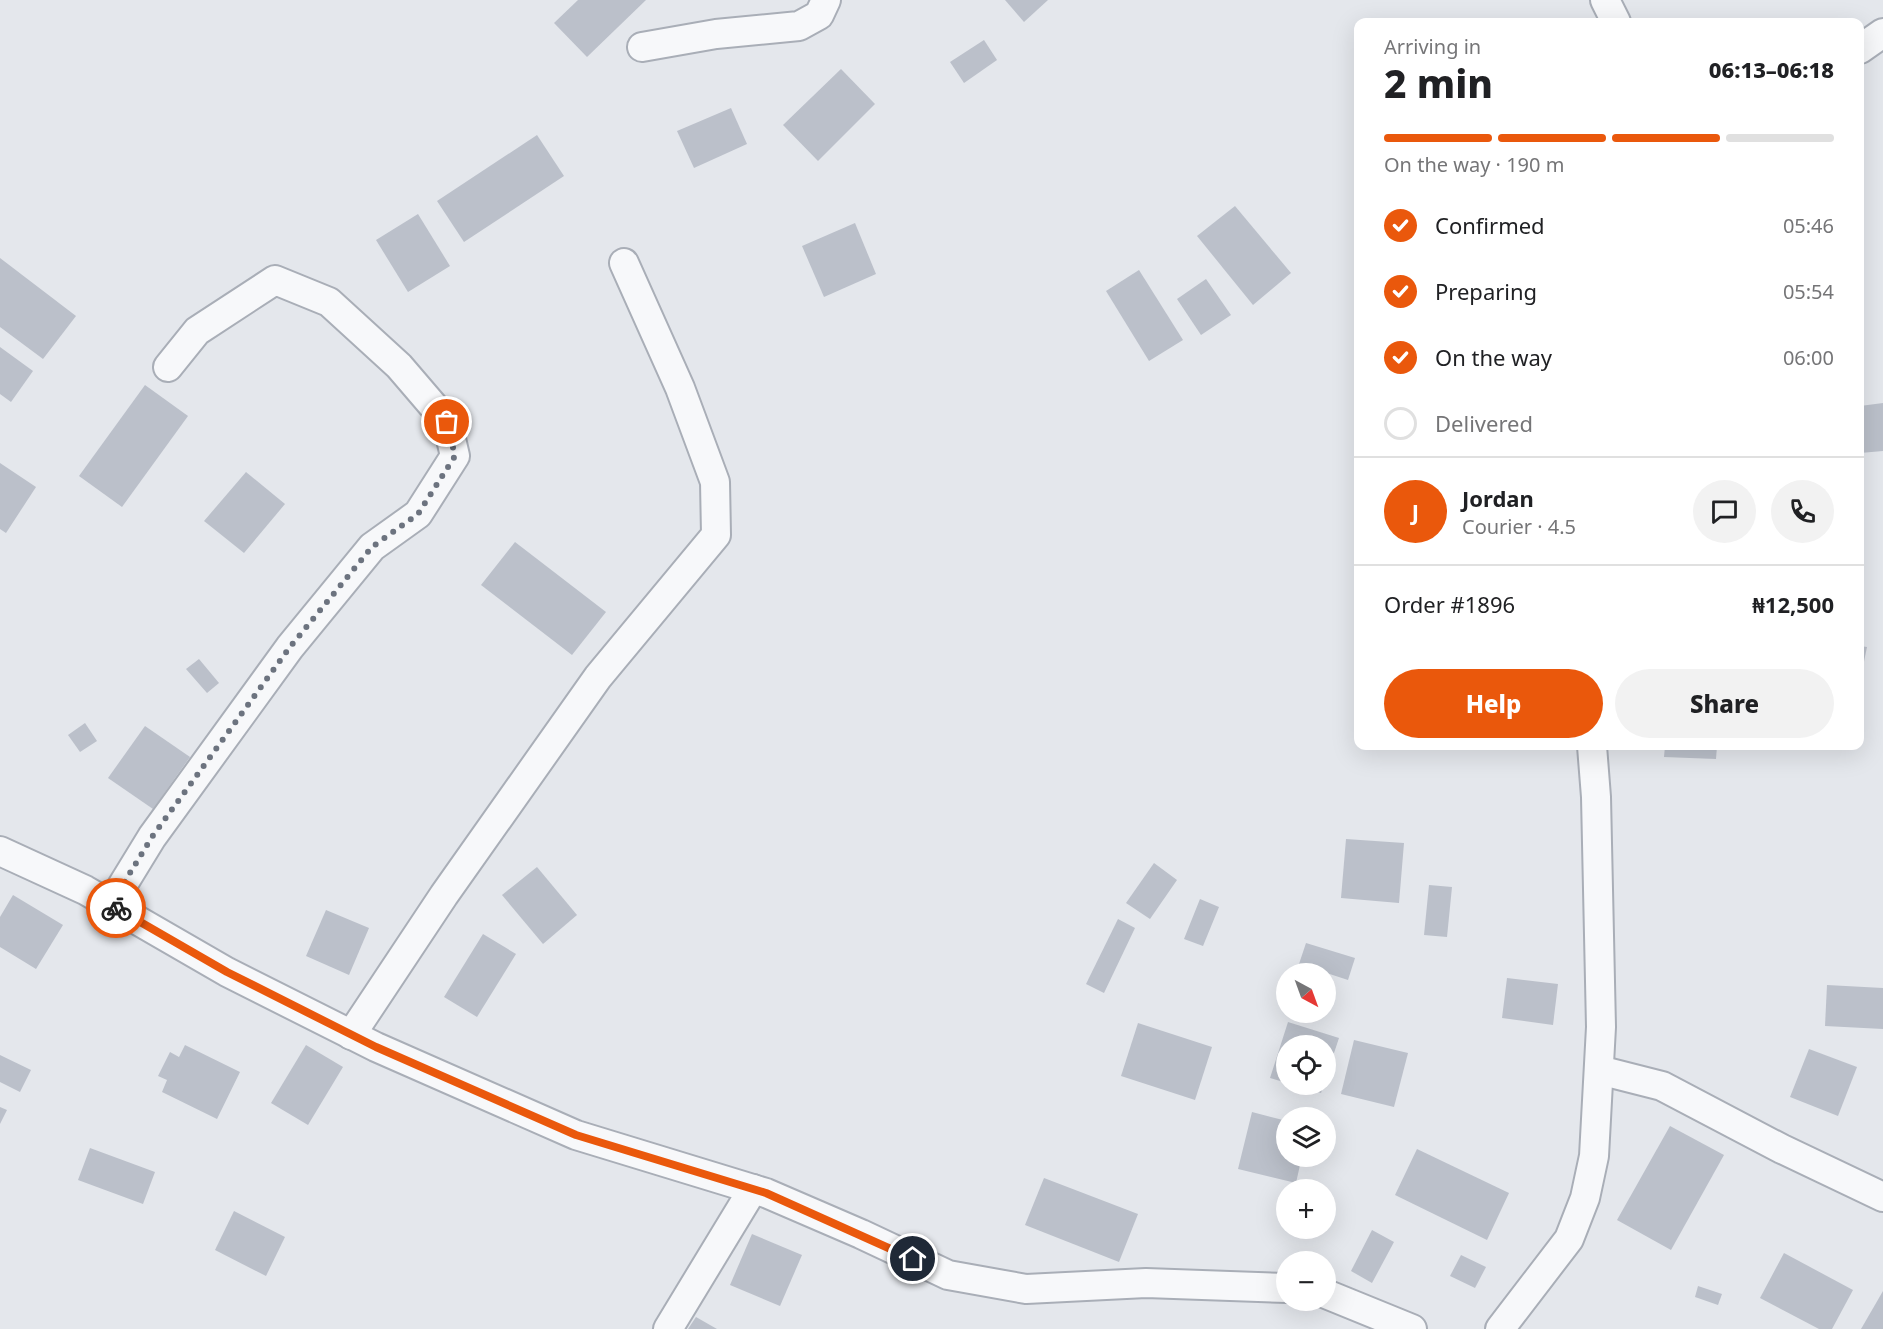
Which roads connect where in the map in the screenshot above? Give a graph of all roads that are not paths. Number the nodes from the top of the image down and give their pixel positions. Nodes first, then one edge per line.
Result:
1 (826, 0) edge
2 (1605, 0) edge
3 (1614, 18) edge
4 (1883, 33) edge
5 (1864, 46) edge
6 (642, 47) dead end
7 (624, 263) dead end
8 (168, 367) dead end
9 (1592, 750) edge
10 (0, 851) edge
11 (111, 904) junction
12 (351, 1035) junction
13 (1599, 1070) junction
14 (753, 1189) junction
15 (1883, 1197) edge
16 (1276, 1288) edge
17 (1336, 1298) edge
18 (668, 1329) edge
19 (1412, 1329) edge
20 (1500, 1329) edge

1 - 6 street
2 - 3 street
4 - 5 street
7 - 12 street
8 - 11 street
9 - 13 street
10 - 11 street
11 - 12 street
12 - 14 street
13 - 15 street
13 - 20 street
14 - 16 street
14 - 18 street
17 - 19 street

